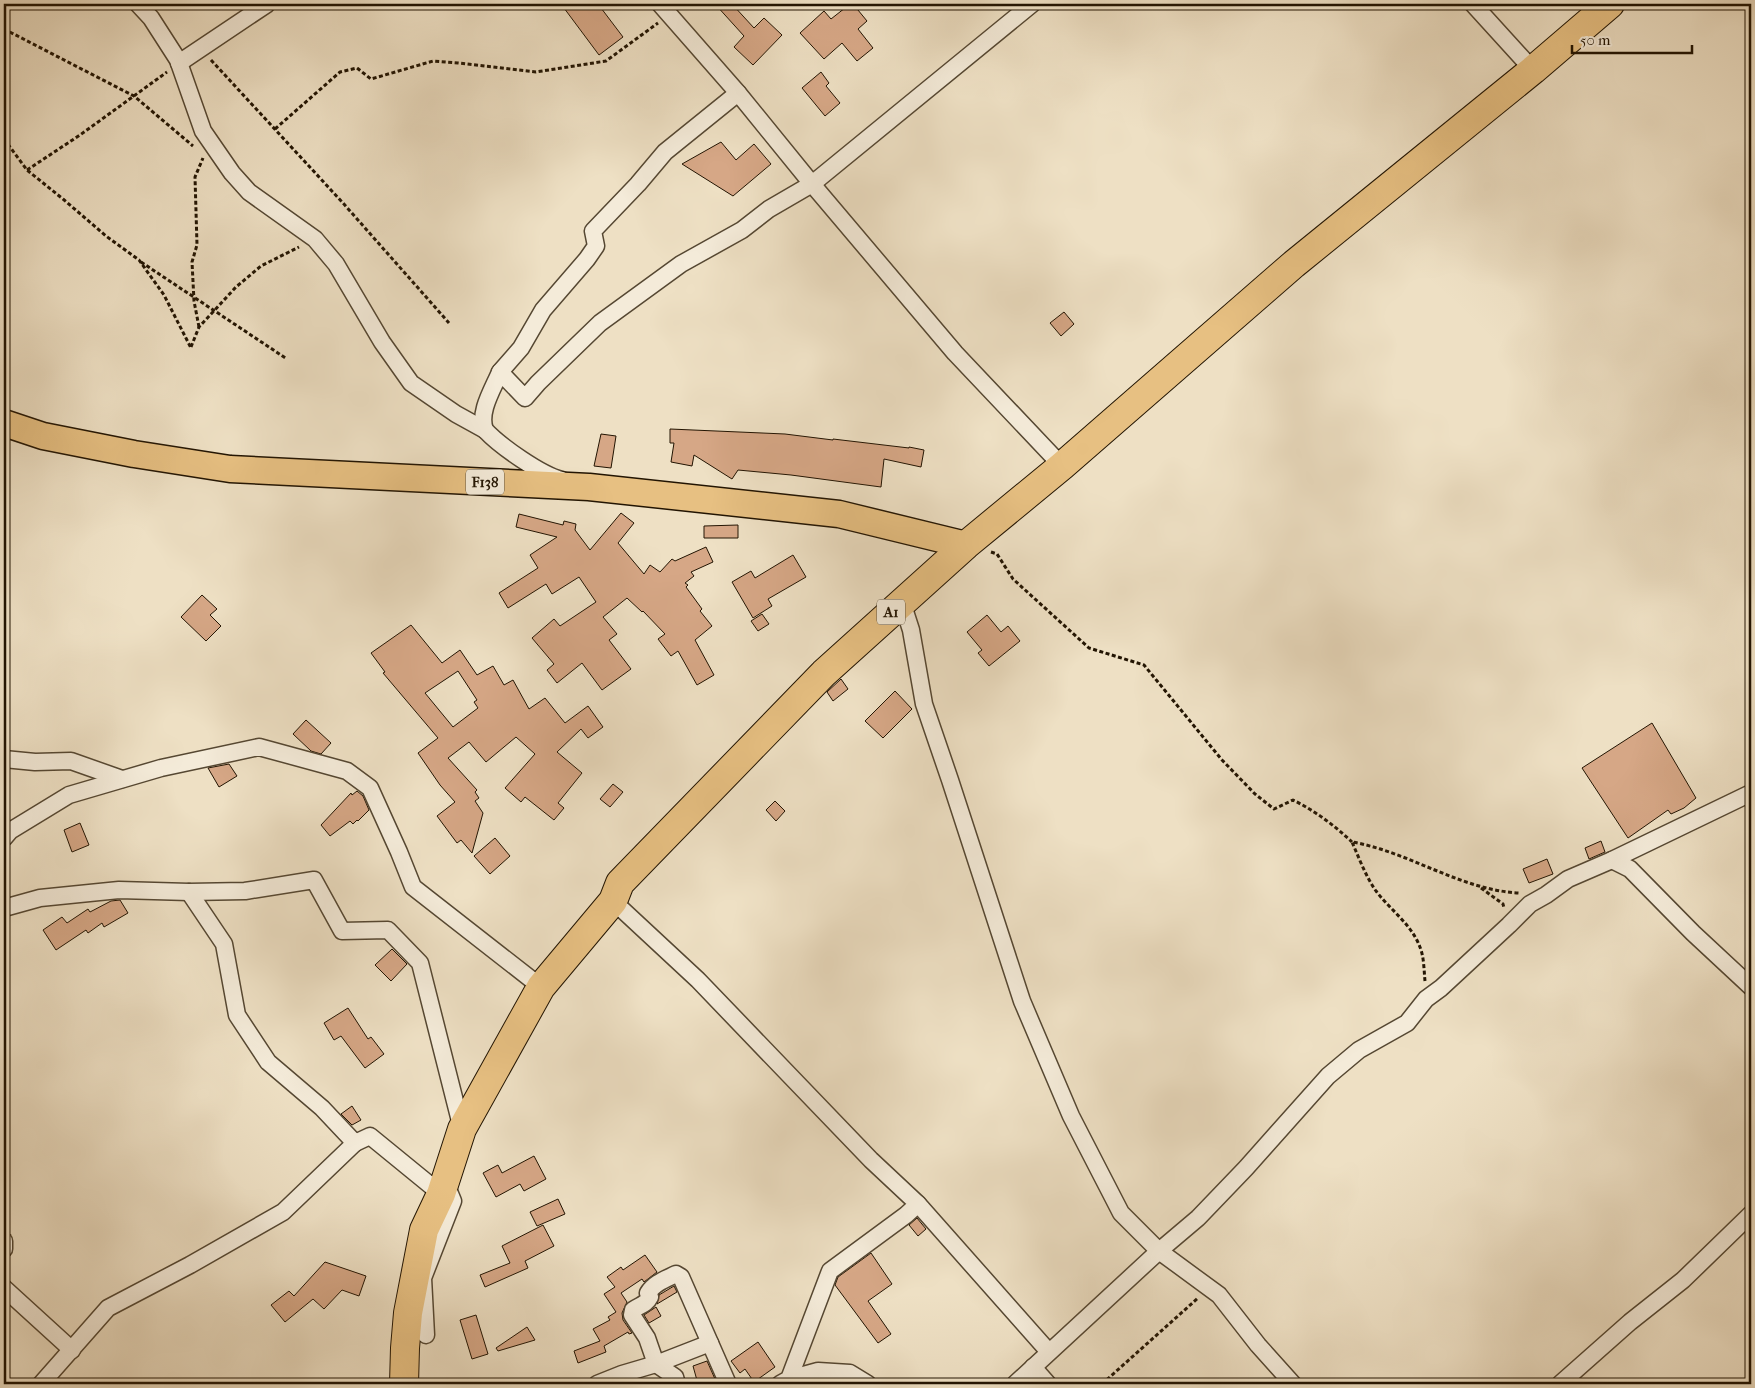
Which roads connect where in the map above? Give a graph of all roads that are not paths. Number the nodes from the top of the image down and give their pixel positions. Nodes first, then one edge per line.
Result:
1 (138, 4) edge
2 (267, 4) edge
3 (1032, 4) edge
4 (1473, 4) edge
5 (1610, 4) edge
6 (665, 9) edge
7 (179, 63) junction
8 (1533, 70) junction
9 (738, 93) junction
10 (812, 184) junction
11 (500, 372) junction
12 (4, 423) edge
13 (484, 430) junction
14 (1062, 466) junction
15 (589, 487) junction
16 (966, 545) junction
17 (902, 602) junction
18 (4, 759) edge
19 (122, 779) junction
20 (1751, 793) edge
21 (4, 838) edge
22 (1612, 860) junction
23 (189, 892) junction
24 (613, 901) junction
25 (4, 908) edge
26 (541, 987) junction
27 (1751, 987) edge
28 (462, 1129) junction
29 (355, 1143) junction
30 (441, 1194) junction
31 (918, 1204) junction
32 (1751, 1214) edge
33 (4, 1242) edge
34 (4, 1249) edge
35 (1159, 1251) junction
36 (4, 1288) edge
37 (426, 1335) dead end
38 (710, 1344) junction
39 (72, 1350) junction
40 (1049, 1352) junction
41 (656, 1364) junction
42 (1033, 1367) junction
43 (784, 1381) edge
44 (42, 1384) edge
45 (404, 1384) edge
46 (597, 1384) edge
47 (677, 1384) edge
48 (728, 1384) edge
49 (868, 1384) edge
50 (1015, 1384) edge
51 (1048, 1384) edge
52 (1293, 1384) edge
53 (1560, 1384) edge

1 - 7 street
2 - 7 street
3 - 10 street
4 - 8 street
5 - 8 highway, A1
6 - 9 street
7 - 13 street
8 - 14 highway, A1
9 - 10 street
9 - 11 street
10 - 11 street
10 - 14 street
11 - 13 street
12 - 15 main road, F138
13 - 15 street
14 - 16 highway, A1
15 - 16 main road, F138
16 - 17 highway, A1
17 - 24 highway, A1
17 - 35 street
18 - 19 street
19 - 21 street
19 - 26 street
20 - 22 street
22 - 27 street
22 - 35 street
23 - 25 street
23 - 28 street
23 - 29 street
24 - 26 highway, A1
24 - 31 street
26 - 28 highway, A1
28 - 30 highway, A1
29 - 30 street
29 - 39 street
30 - 37 street
30 - 45 highway, A1
31 - 40 street
31 - 43 street
32 - 53 street
33 - 34 street
35 - 40 street
35 - 52 street
36 - 39 street
38 - 41 street
38 - 41 street
38 - 48 street
39 - 44 street
40 - 42 street
41 - 46 street
41 - 47 street
42 - 50 street
42 - 51 street
43 - 49 street

